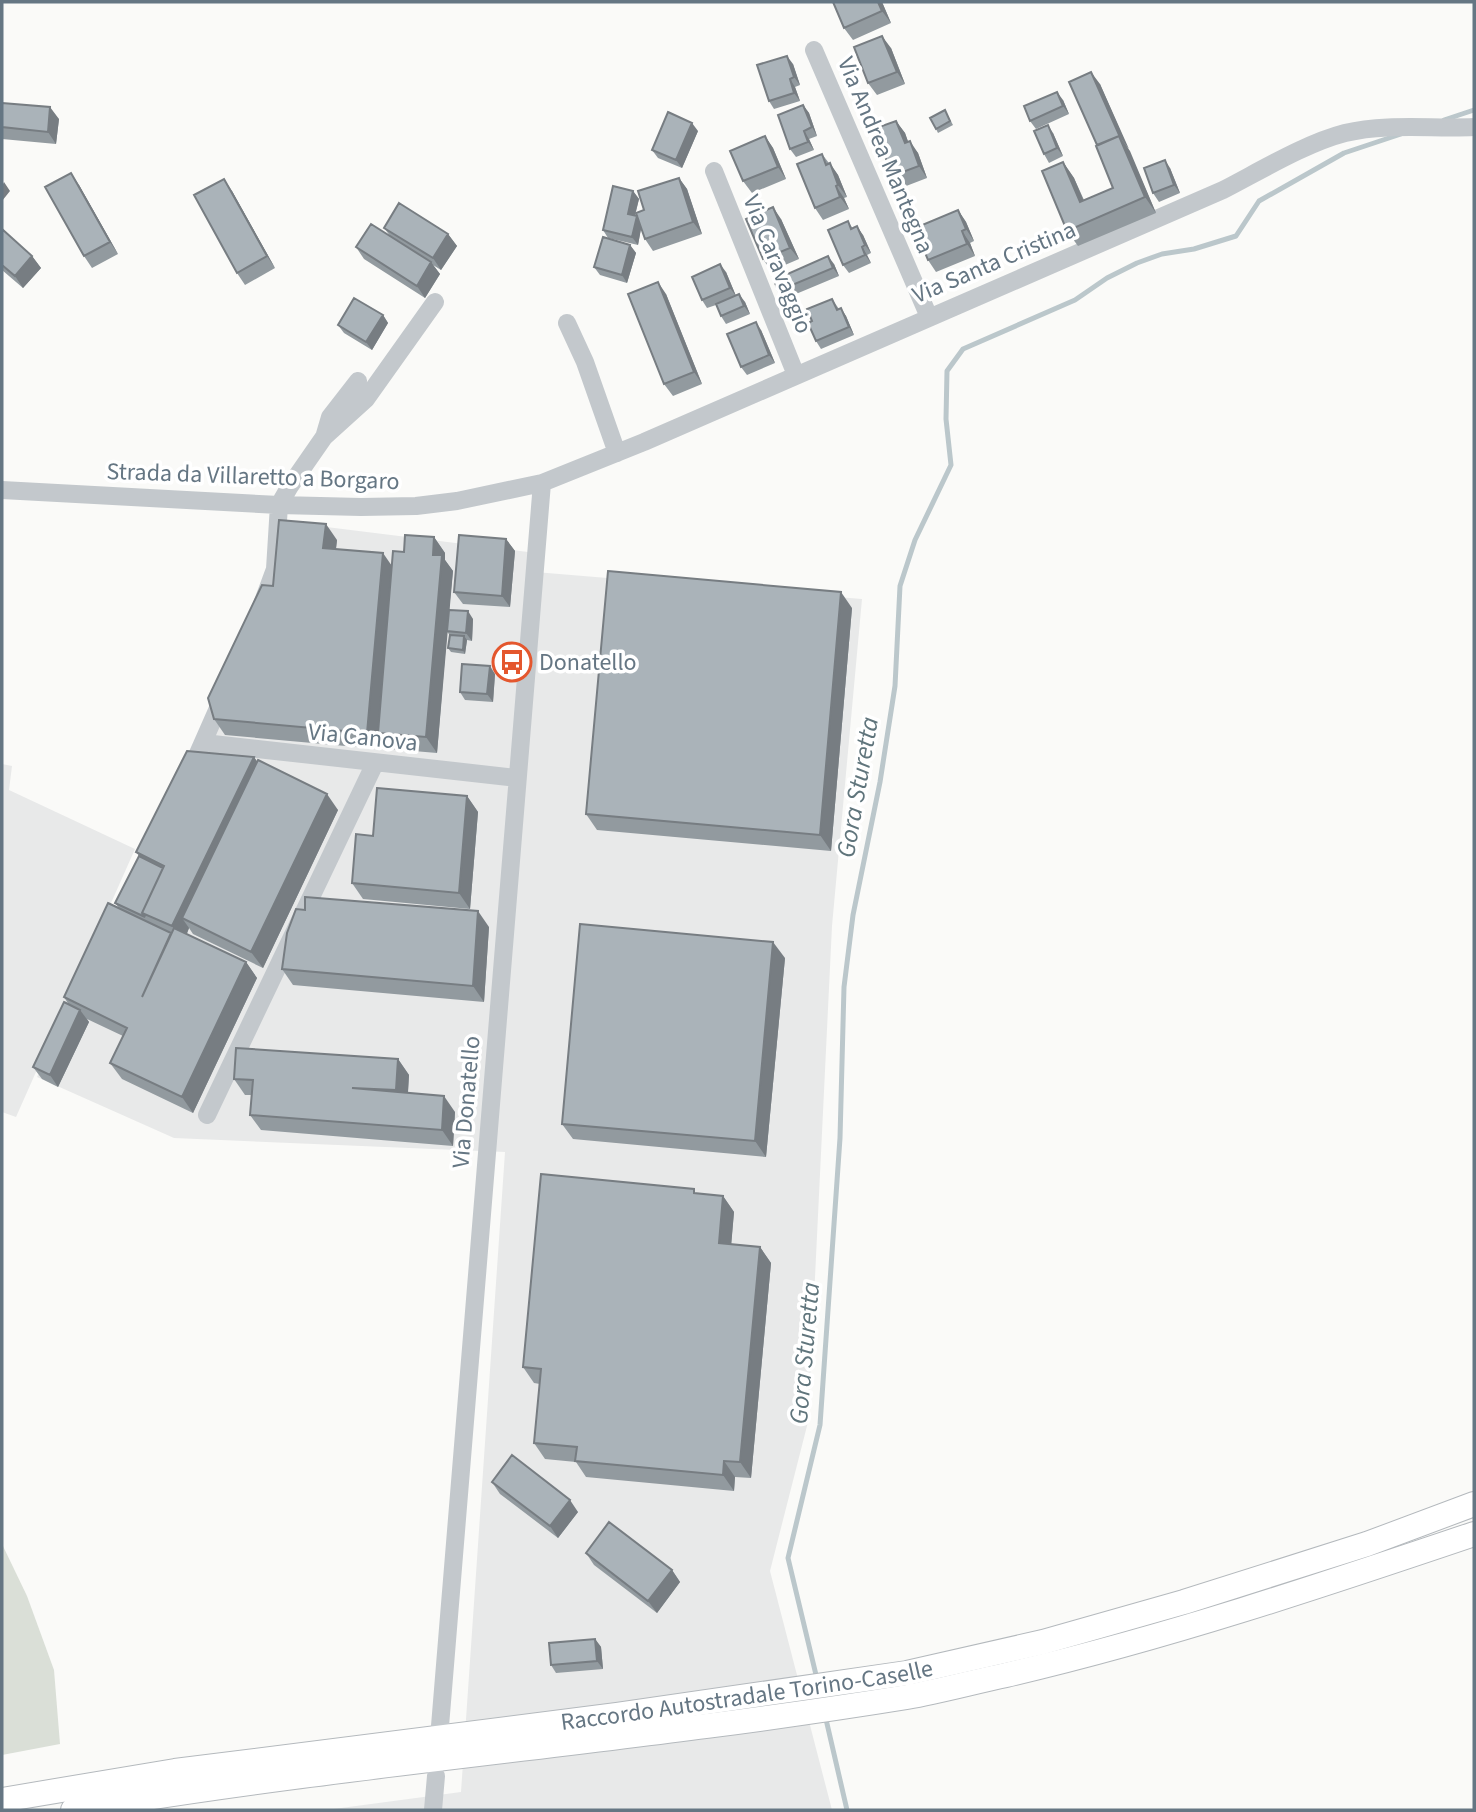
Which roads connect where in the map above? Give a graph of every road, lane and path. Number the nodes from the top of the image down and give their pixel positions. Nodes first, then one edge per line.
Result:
1 (814, 50) dead end
2 (1474, 127) edge
3 (714, 171) dead end
4 (435, 302) dead end
5 (929, 317) junction
6 (567, 323) dead end
7 (796, 375) junction
8 (358, 381) dead end
9 (324, 437) junction
10 (617, 453) junction
11 (542, 482) junction
12 (2, 490) edge
13 (279, 505) junction
14 (253, 628) edge
15 (231, 679) edge
16 (204, 743) junction
17 (375, 763) junction
18 (517, 778) junction
19 (180, 793) edge
20 (206, 1115) dead end
21 (1474, 1504) edge
22 (1474, 1534) edge
23 (829, 1696) junction
24 (795, 1701) junction
25 (440, 1726) dead end
26 (436, 1776) dead end
27 (2, 1800) edge
28 (73, 1810) edge
29 (433, 1810) edge

1 - 5 street, Via Andrea Mantegna
2 - 5 street, Via Santa Cristina
3 - 7 street, Via Caravaggio
4 - 9 street
5 - 7 street, Via Santa Cristina
6 - 10 street
7 - 10 street, Via Santa Cristina
8 - 9 street
9 - 13 street
10 - 11 street, Via Santa Cristina
11 - 13 street, Strada da Villaretto a Borgaro
11 - 18 street, Via Donatello
12 - 13 street, Strada da Villaretto a Borgaro
13 - 14 street
15 - 16 street
16 - 17 street, Via Canova
16 - 19 street
17 - 18 street, Via Canova
17 - 20 street
18 - 25 street, Via Donatello
21 - 23 highway, Raccordo Autostradale Torino-Caselle
22 - 23 highway, Raccordo Autostradale Torino-Caselle
23 - 24 highway, Raccordo Autostradale Torino-Caselle
24 - 27 highway, Raccordo Autostradale Torino-Caselle
24 - 28 highway, Raccordo Autostradale Torino-Caselle
26 - 29 street

